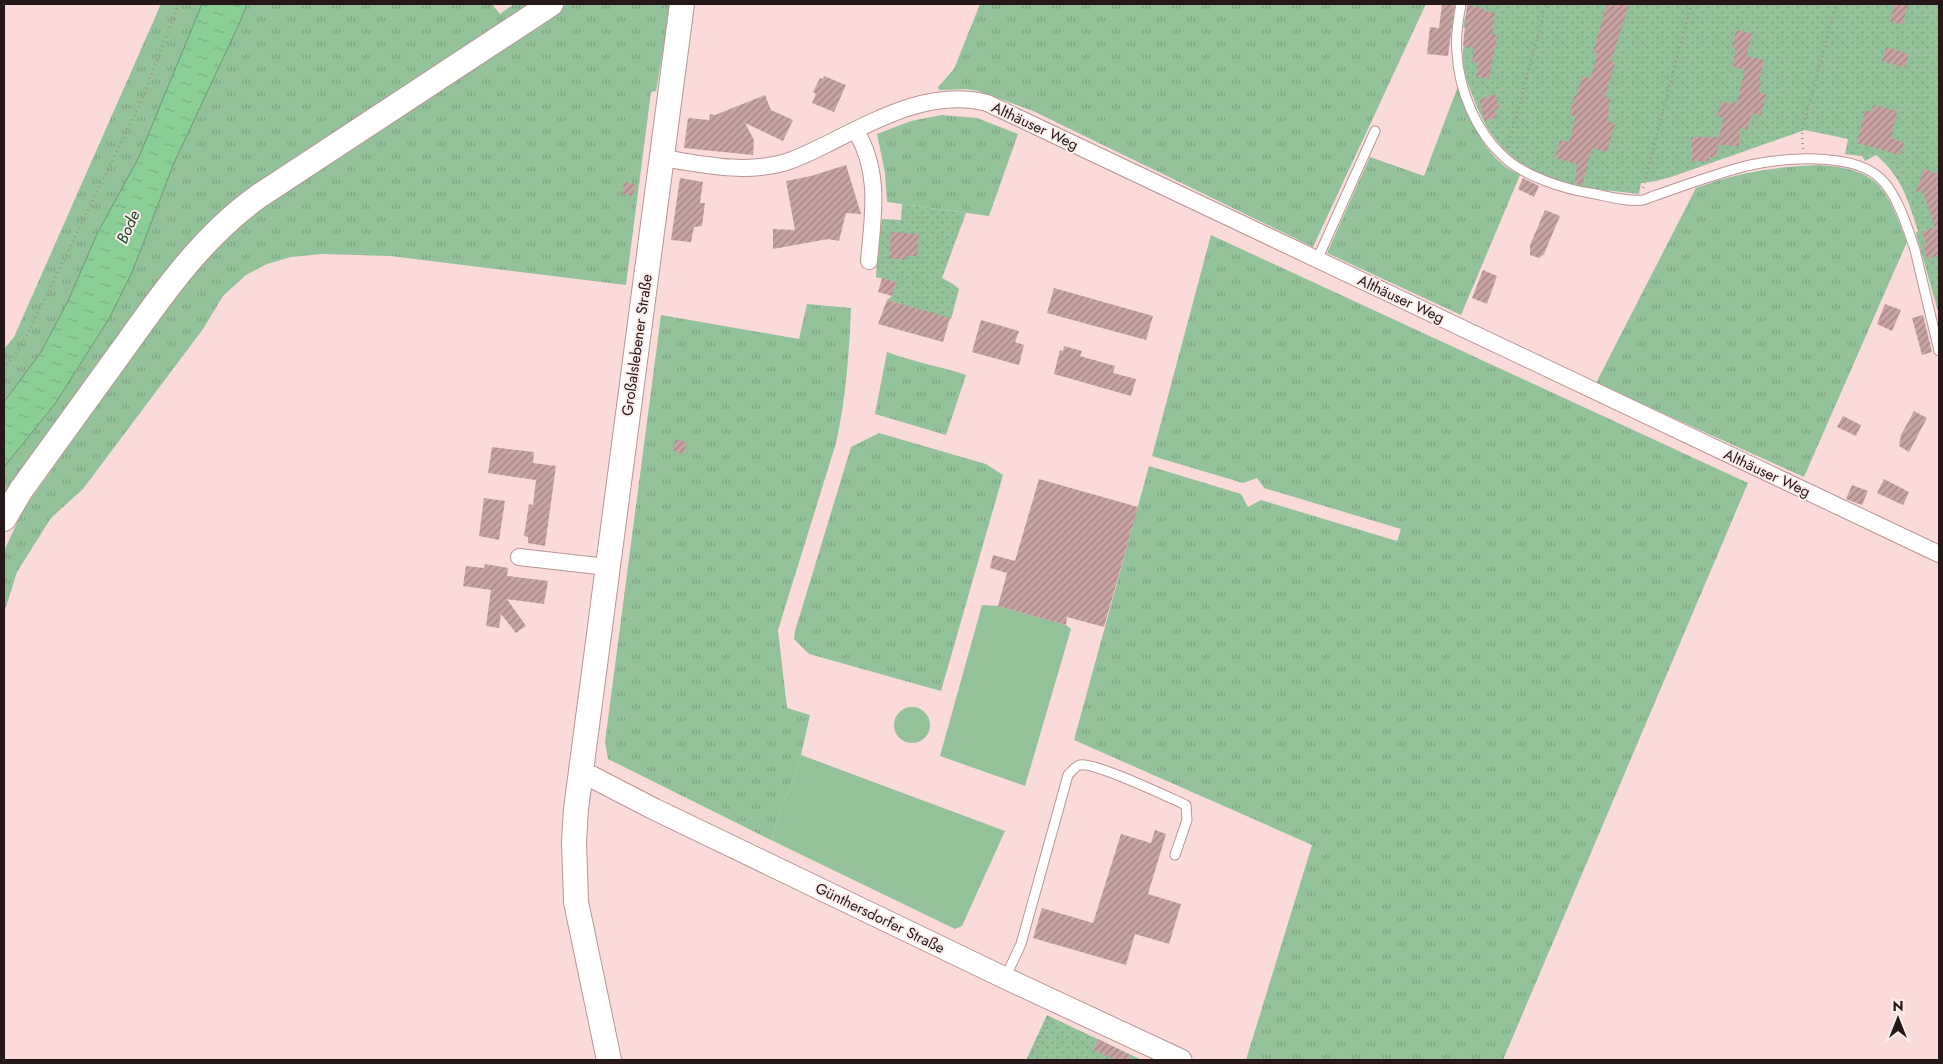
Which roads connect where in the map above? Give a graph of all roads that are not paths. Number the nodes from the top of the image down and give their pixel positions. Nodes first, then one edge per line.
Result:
1 (551, 4) edge
2 (682, 4) edge
3 (1461, 4) edge
4 (856, 131) junction
5 (1375, 132) dead end
6 (662, 158) junction
7 (1317, 260) junction
8 (869, 261) dead end
9 (1939, 351) edge
10 (4, 519) edge
11 (1939, 554) edge
12 (519, 556) dead end
13 (607, 567) junction
14 (580, 774) junction
15 (1175, 855) dead end
16 (1005, 978) junction
17 (609, 1060) edge
18 (1181, 1060) edge

1 - 10 main road
2 - 6 main road, Großalslebener Straße
3 - 9 lane
4 - 6 street, Althäuser Weg
4 - 7 street, Althäuser Weg
4 - 8 street
5 - 7 lane
6 - 13 main road, Großalslebener Straße
7 - 11 street, Althäuser Weg
12 - 13 street
13 - 14 main road, Großalslebener Straße
14 - 16 street, Günthersdorfer Straße
14 - 17 main road, Großalslebener Straße
15 - 16 lane
16 - 18 street, Günthersdorfer Straße

